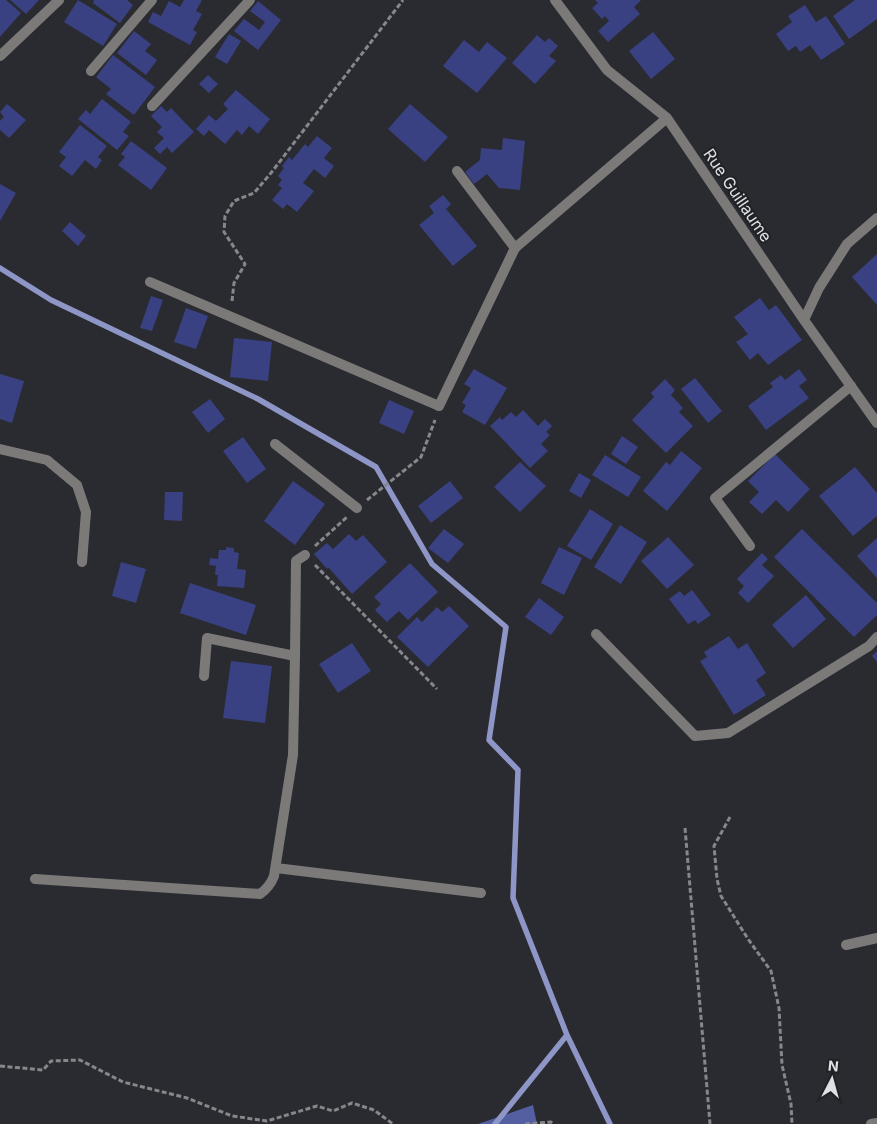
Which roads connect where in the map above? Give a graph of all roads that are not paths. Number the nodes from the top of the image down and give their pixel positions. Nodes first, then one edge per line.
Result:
1 (59, 0) edge
2 (152, 0) edge
3 (250, 0) edge
4 (555, 0) edge
5 (0, 56) edge
6 (91, 71) dead end
7 (152, 106) dead end
8 (667, 118) junction
9 (457, 171) dead end
10 (877, 218) edge
11 (515, 248) junction
12 (150, 282) dead end
13 (804, 320) junction
14 (851, 386) junction
15 (877, 423) edge
16 (275, 444) dead end
17 (0, 449) edge
18 (357, 508) road end
19 (750, 546) dead end
20 (305, 555) road end
21 (82, 562) dead end
22 (596, 634) dead end
23 (877, 637) edge
24 (295, 656) junction
25 (204, 676) dead end
26 (276, 868) junction
27 (35, 879) dead end
28 (482, 893) dead end
29 (877, 938) edge
30 (846, 946) dead end
31 (877, 1123) edge
32 (871, 1124) edge

1 - 5 street
2 - 6 street
3 - 7 street
4 - 8 street, Rue Guillaume
8 - 11 street
8 - 13 street, Rue Guillaume
9 - 11 street
10 - 13 street
11 - 12 street
13 - 14 street, Rue Guillaume
14 - 15 street, Rue Guillaume
14 - 19 street
16 - 18 street
17 - 21 street
20 - 24 street
22 - 23 street
24 - 25 street
24 - 26 street
26 - 27 street
26 - 28 street
29 - 30 street
31 - 32 street

